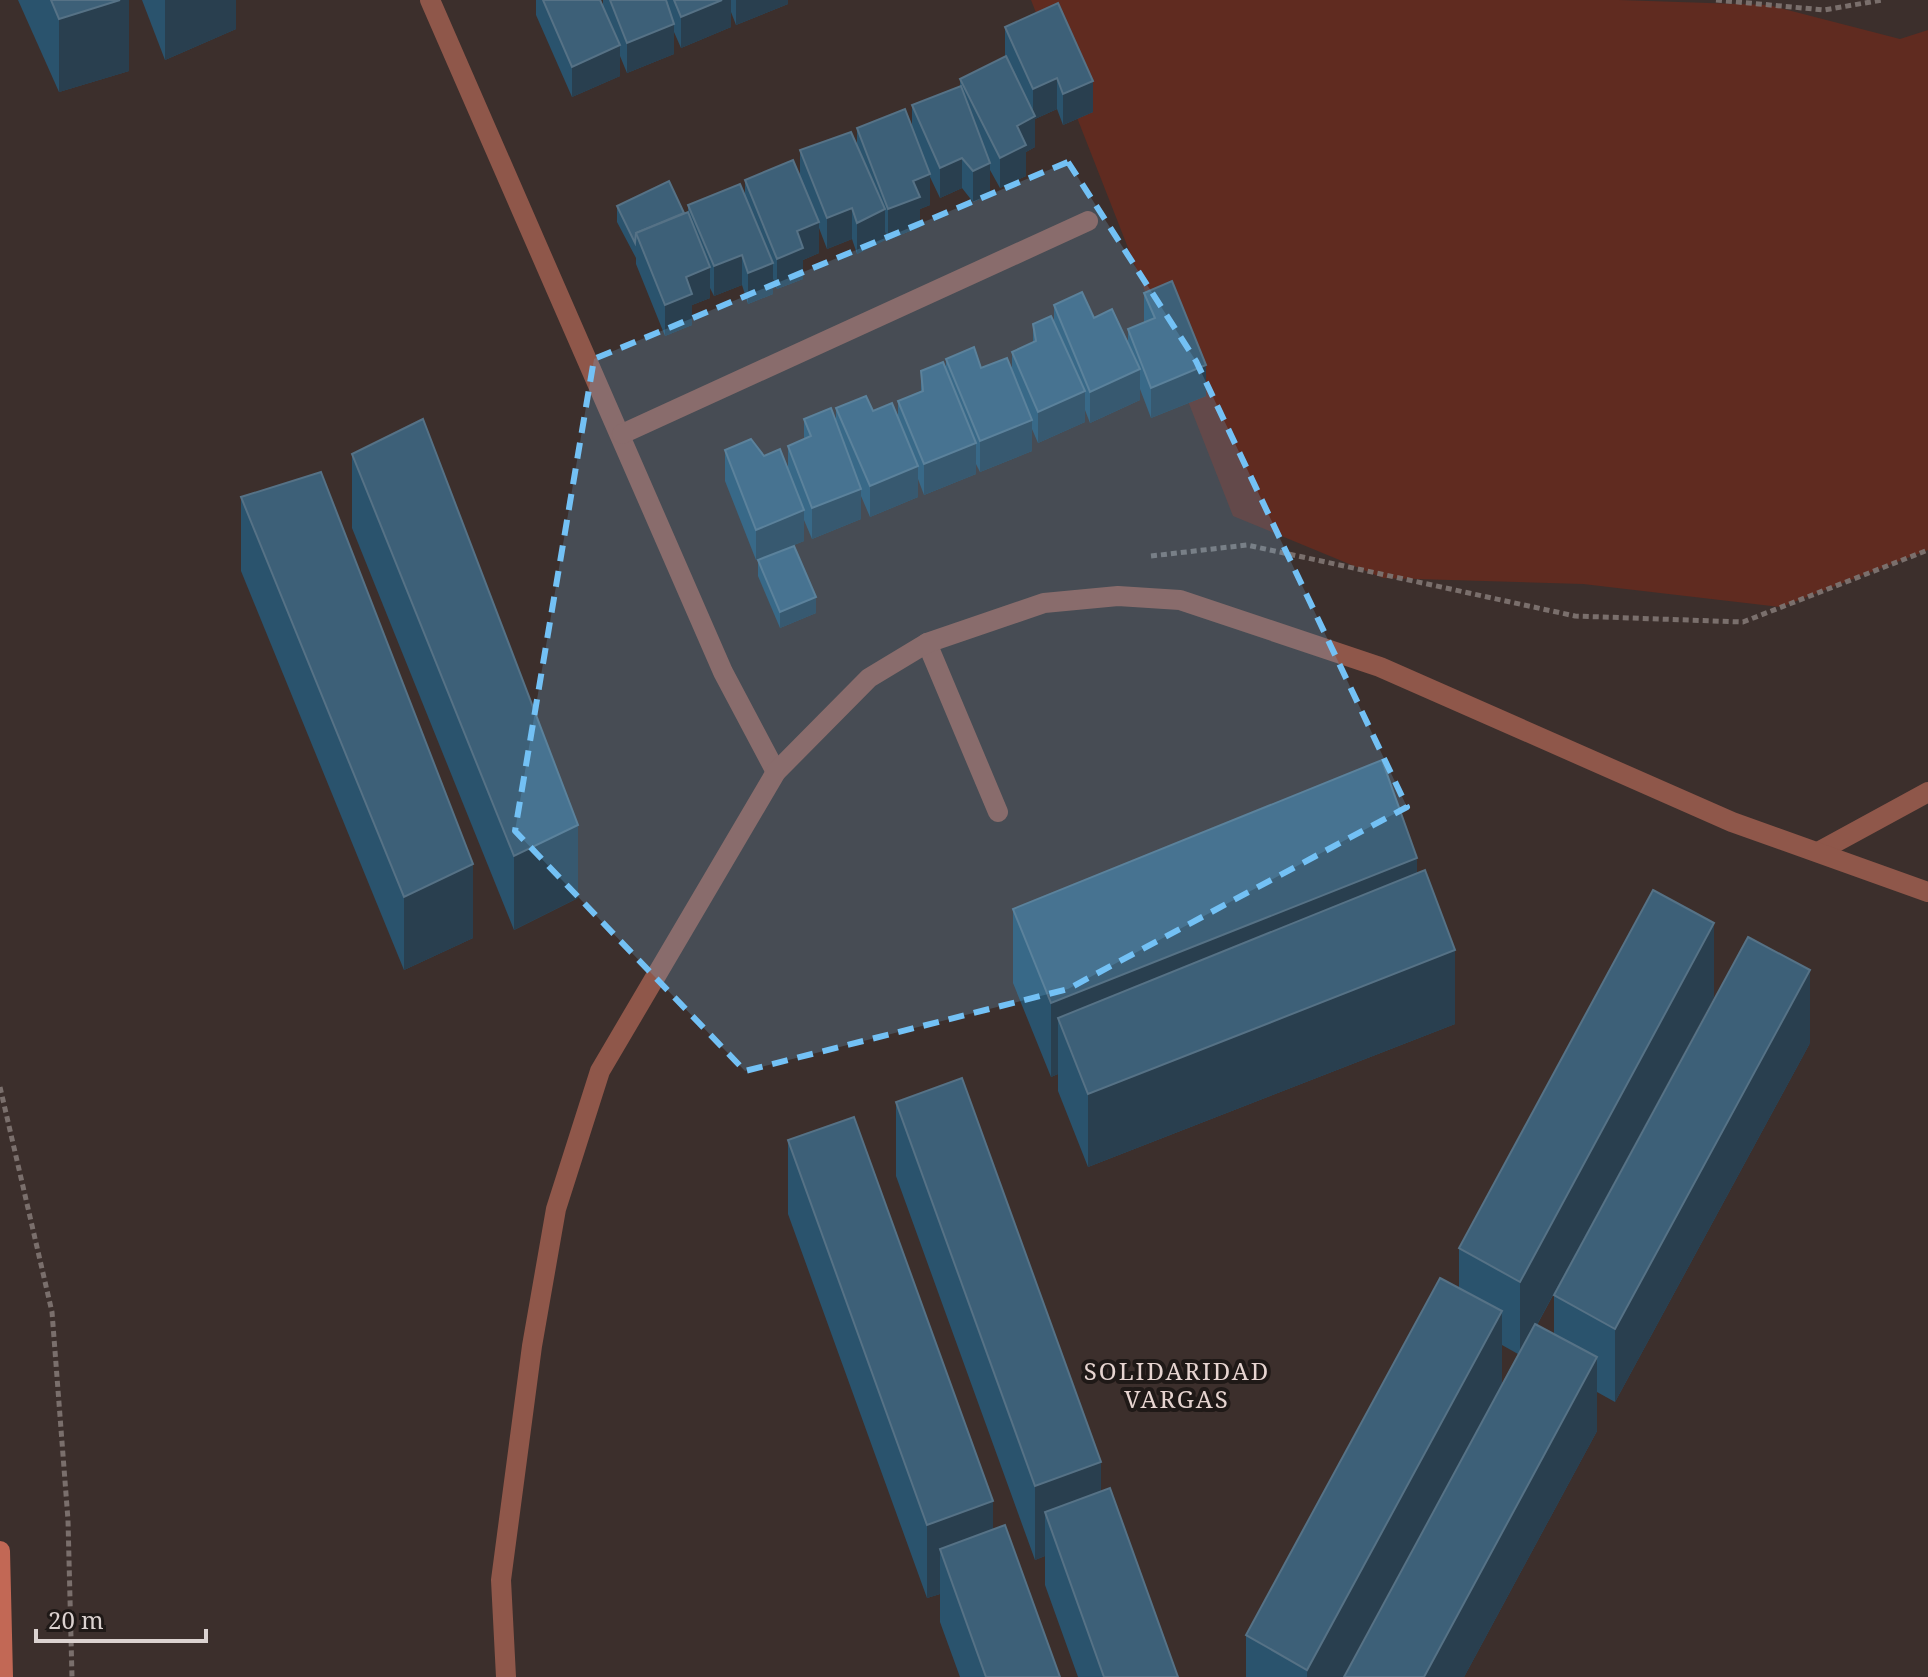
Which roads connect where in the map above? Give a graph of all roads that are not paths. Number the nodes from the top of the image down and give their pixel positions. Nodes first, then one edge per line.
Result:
1 (430, 0) edge
2 (1088, 221) dead end
3 (622, 434) junction
4 (927, 643) junction
5 (776, 772) junction
6 (1928, 792) edge
7 (998, 812) dead end
8 (1818, 852) junction
9 (1928, 892) edge
10 (0, 1551) edge
11 (3, 1677) edge
12 (506, 1677) edge

1 - 3 street
2 - 3 street
3 - 5 street
4 - 5 street
4 - 7 street
4 - 8 street
5 - 12 street
6 - 8 street
8 - 9 street
10 - 11 main road

